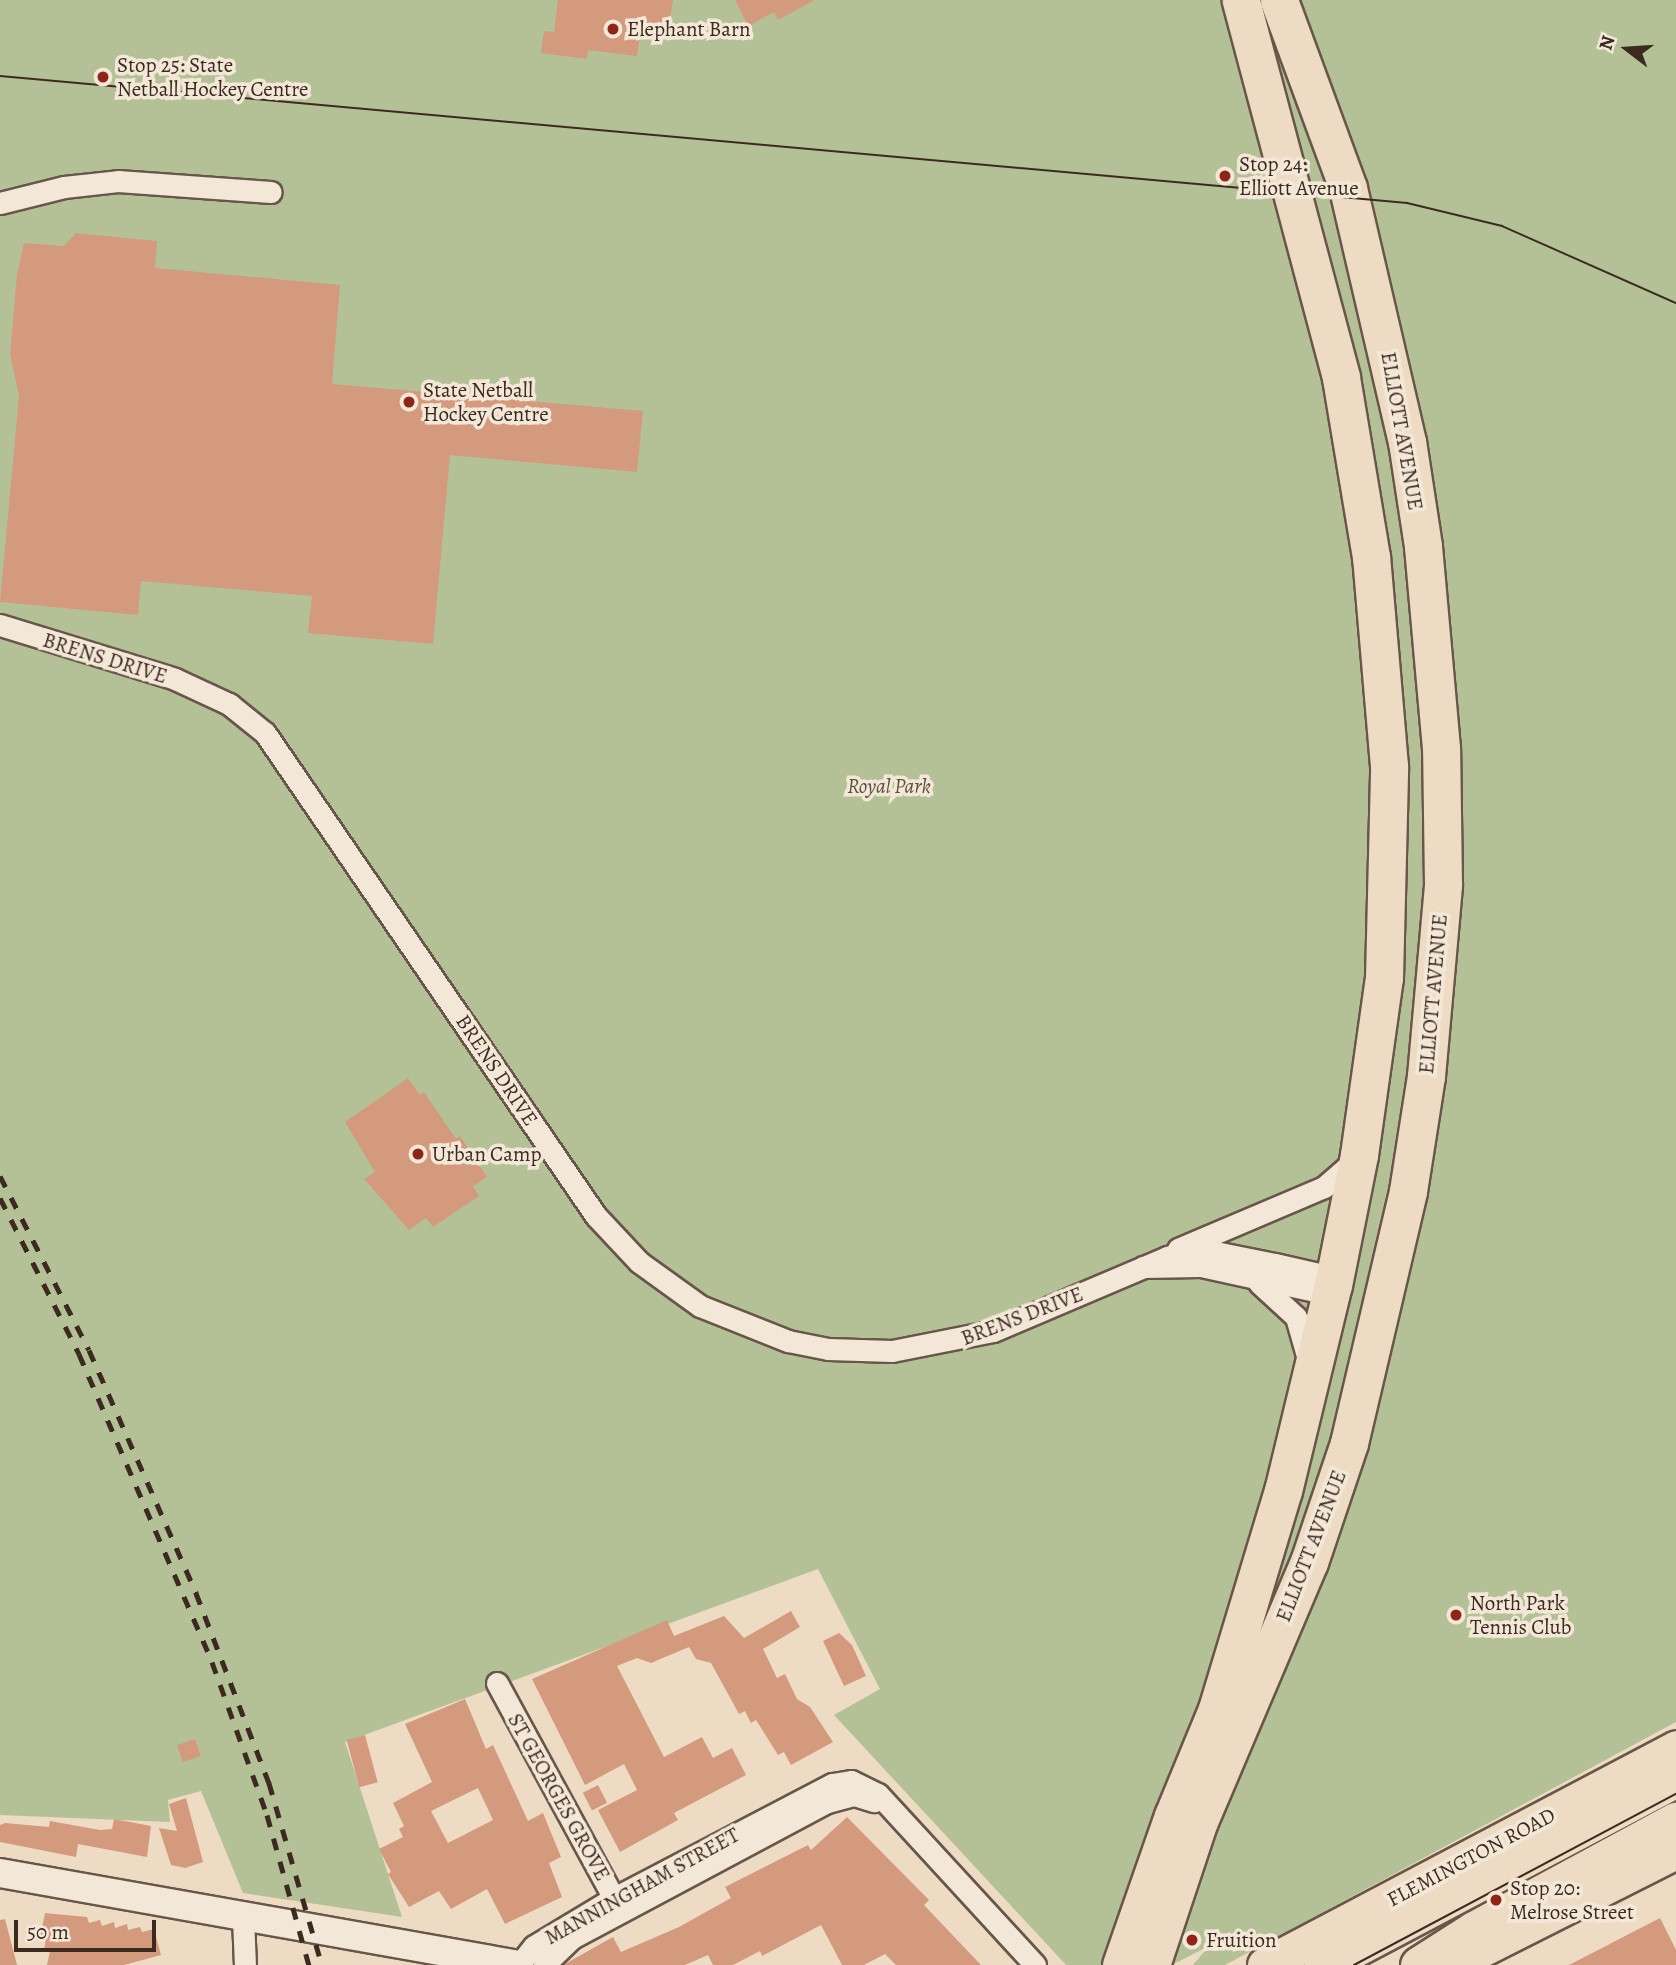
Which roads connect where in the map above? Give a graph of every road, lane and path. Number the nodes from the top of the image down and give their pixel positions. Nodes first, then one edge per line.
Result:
1 (1241, 0) edge
2 (1279, 0) edge
3 (271, 192) dead end
4 (0, 203) edge
5 (0, 625) edge
6 (1359, 1156) junction
7 (1147, 1265) junction
8 (1245, 1276) junction
9 (1334, 1286) junction
10 (1386, 1300) junction
11 (1296, 1437) junction
12 (496, 1682) dead end
13 (1676, 1748) edge
14 (1676, 1778) edge
15 (1676, 1821) edge
16 (1676, 1851) edge
17 (0, 1873) edge
18 (617, 1905) junction
19 (243, 1918) junction
20 (1462, 1963) edge
21 (245, 1965) edge
22 (519, 1965) edge
23 (544, 1965) edge
24 (1035, 1965) edge
25 (1121, 1965) edge
26 (1151, 1965) edge
27 (1265, 1965) edge
28 (1323, 1965) edge
29 (1419, 1965) edge

1 - 6 highway, ELLIOTT AVENUE
2 - 10 highway, ELLIOTT AVENUE
3 - 4 street
5 - 7 street, BRENS DRIVE
6 - 7 street
6 - 9 highway, ELLIOTT AVENUE
7 - 8 street, BRENS DRIVE
7 - 9 street, BRENS DRIVE
8 - 9 street, BRENS DRIVE
8 - 11 street
9 - 10 highway
9 - 11 highway, ELLIOTT AVENUE
10 - 26 highway, ELLIOTT AVENUE
11 - 25 highway, ELLIOTT AVENUE
12 - 18 street, ST GEORGES GROVE
13 - 27 main road, FLEMINGTON ROAD
14 - 28 highway, FLEMINGTON ROAD
15 - 29 highway
16 - 20 main road
17 - 19 street, MANNINGHAM STREET
18 - 22 street, MANNINGHAM STREET
18 - 23 street, MANNINGHAM STREET
18 - 24 street, MANNINGHAM STREET
19 - 21 street
19 - 22 street, MANNINGHAM STREET

